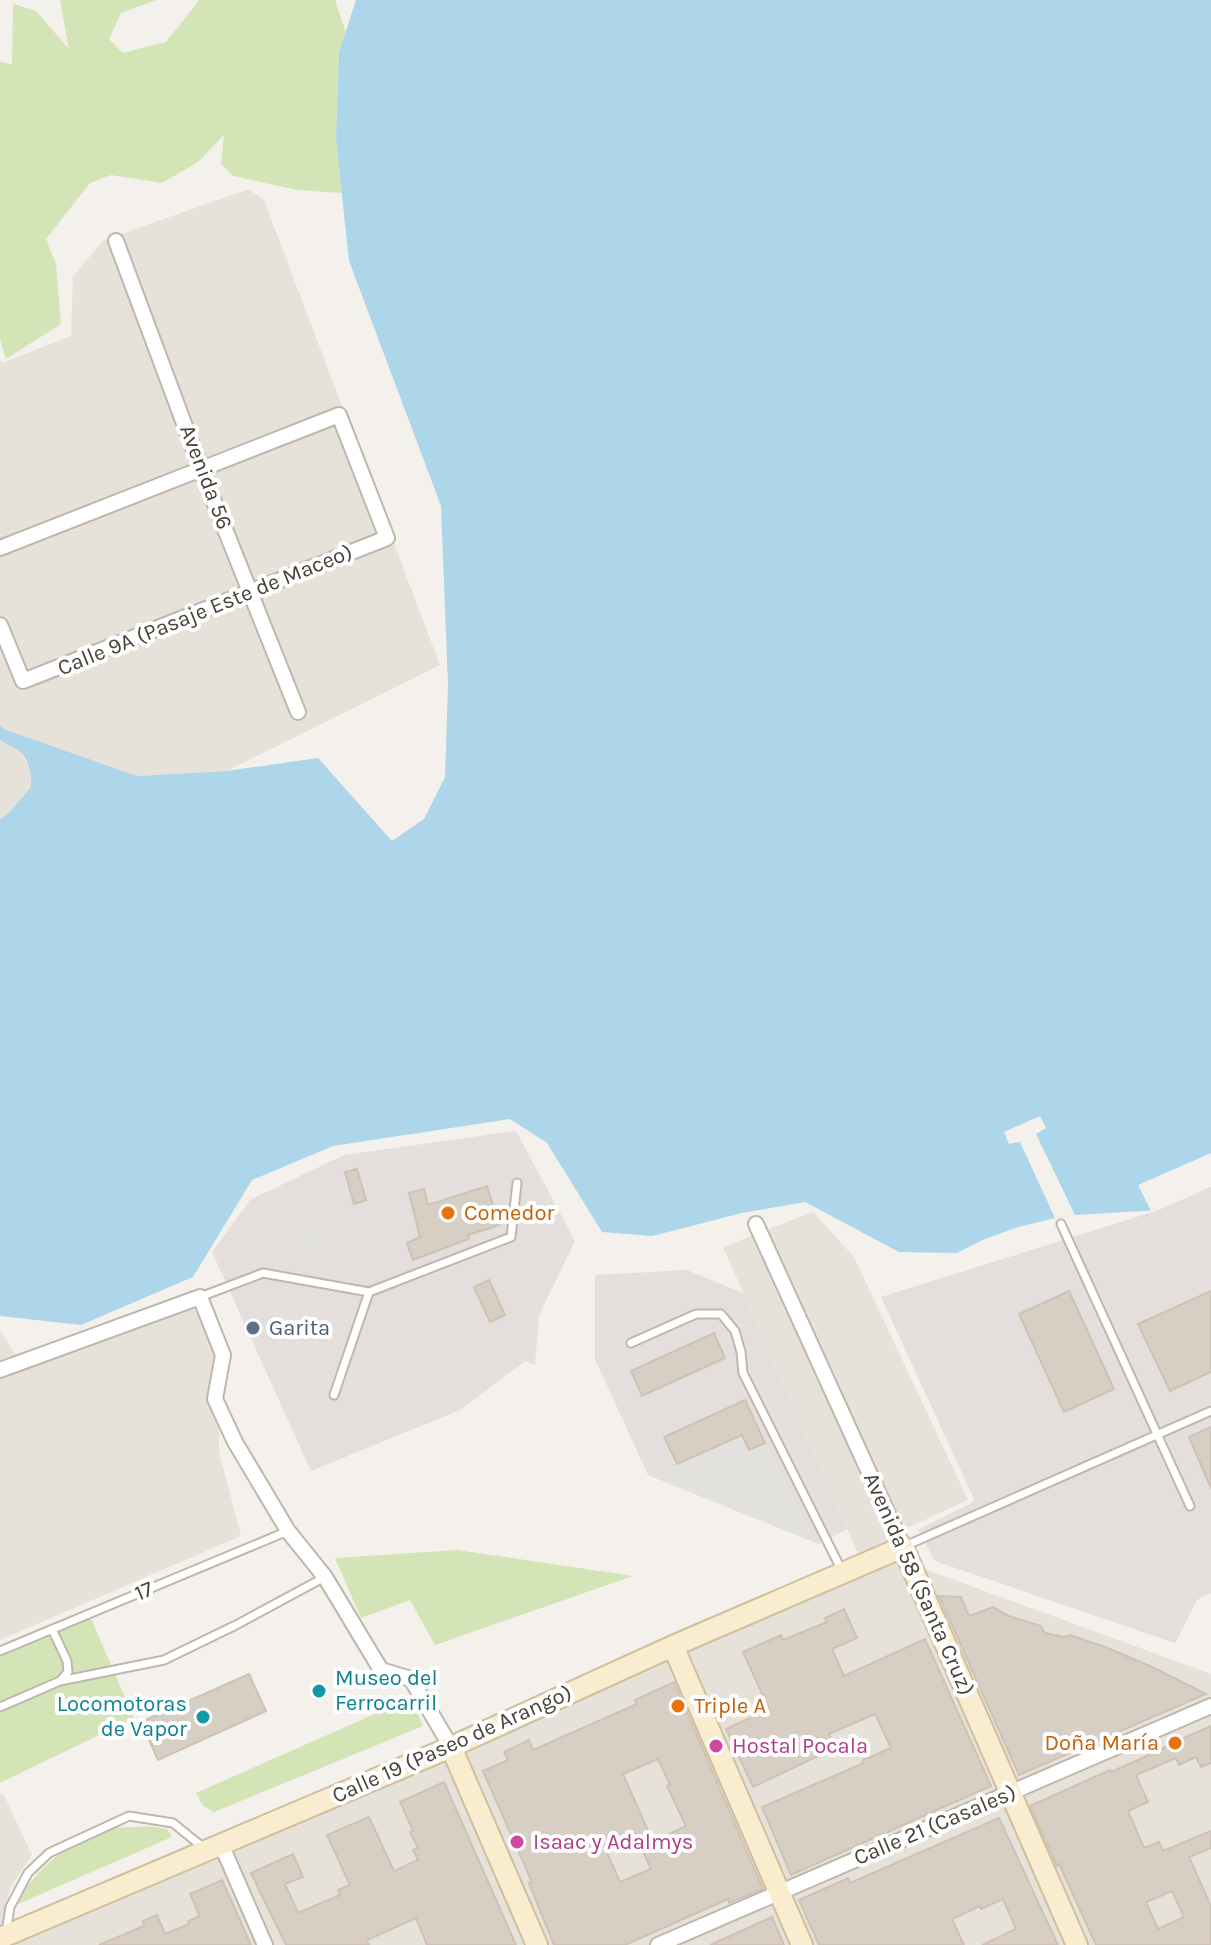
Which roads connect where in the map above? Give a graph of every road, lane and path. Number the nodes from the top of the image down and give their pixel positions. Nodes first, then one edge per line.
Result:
1 (116, 241) dead end
2 (201, 469) junction
3 (0, 548) edge
4 (251, 592) junction
5 (0, 625) edge
6 (298, 712) dead end
7 (517, 1183) dead end
8 (756, 1224) dead end
9 (1061, 1224) dead end
10 (369, 1292) junction
11 (200, 1297) junction
12 (631, 1343) dead end
13 (0, 1370) edge
14 (334, 1395) dead end
15 (1211, 1411) edge
16 (1158, 1436) junction
17 (1190, 1506) dead end
18 (288, 1531) junction
19 (903, 1547) junction
20 (843, 1573) junction
21 (325, 1577) junction
22 (52, 1629) junction
23 (673, 1646) junction
24 (0, 1651) edge
25 (60, 1681) junction
26 (1211, 1706) edge
27 (0, 1707) edge
28 (451, 1747) junction
29 (1011, 1792) junction
30 (214, 1847) junction
31 (779, 1893) junction
32 (3, 1936) edge
33 (265, 1945) edge
34 (537, 1945) edge
35 (658, 1945) edge
36 (802, 1945) edge
37 (1077, 1945) edge

1 - 2 street, Avenida 56
2 - 3 street
2 - 4 street, Avenida 56
2 - 4 street, Calle 9A (Pasaje Este de Maceo)
4 - 5 street, Calle 9A (Pasaje Este de Maceo)
4 - 6 street, Avenida 56
7 - 10 lane
8 - 19 street, Avenida 58 (Santa Cruz)
9 - 16 lane
10 - 11 lane
10 - 14 lane
11 - 13 street
11 - 18 street
12 - 20 lane
15 - 16 lane
16 - 17 lane
16 - 19 lane
18 - 21 street
18 - 22 lane, 17
19 - 20 main road, Calle 19 (Paseo de Arango)
19 - 29 main road, Avenida 58 (Santa Cruz)
20 - 23 main road, Calle 19 (Paseo de Arango)
21 - 25 lane
21 - 28 street
22 - 24 lane, 17
22 - 25 lane
23 - 28 main road, Calle 19 (Paseo de Arango)
23 - 31 main road
25 - 27 lane
26 - 29 street, Calle 21 (Casales)
28 - 30 main road, Calle 19 (Paseo de Arango)
28 - 34 main road
29 - 31 street, Calle 21 (Casales)
29 - 37 main road, Avenida 58 (Santa Cruz)
30 - 32 main road, Calle 19 (Paseo de Arango)
30 - 32 lane
30 - 33 street
31 - 35 street, Calle 21 (Casales)
31 - 36 main road

